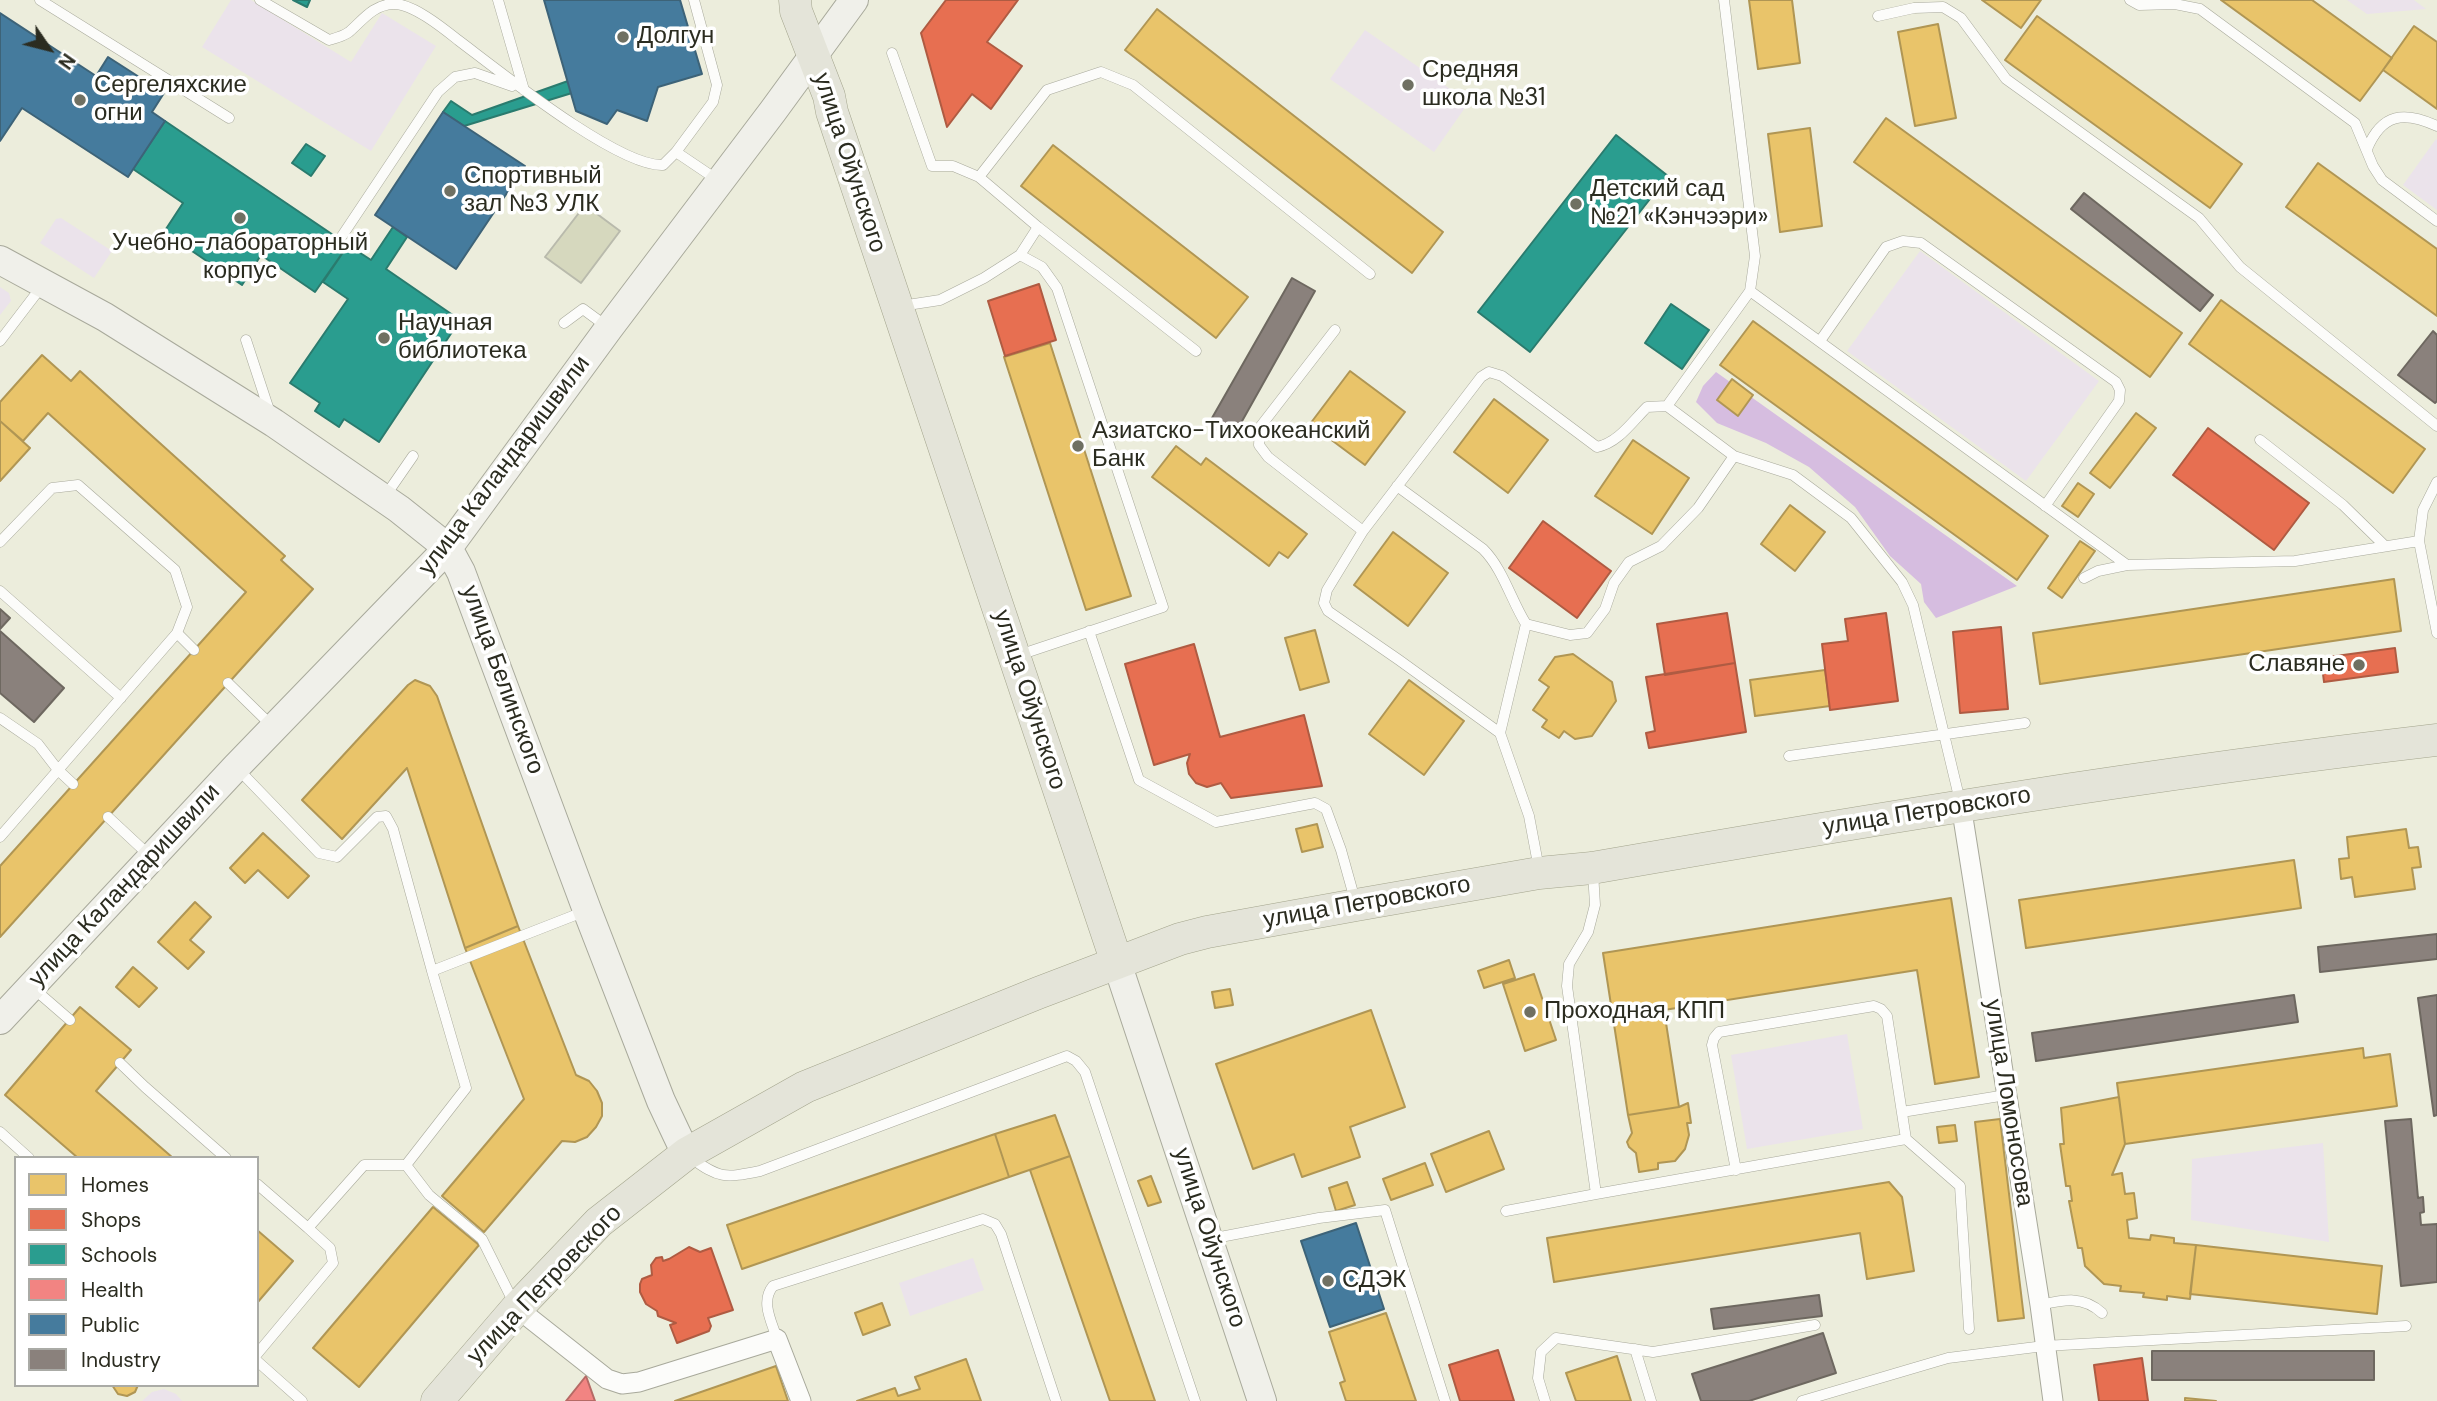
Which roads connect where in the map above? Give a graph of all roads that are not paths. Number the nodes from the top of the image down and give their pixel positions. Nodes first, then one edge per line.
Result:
1 (40, 0) edge
2 (260, 0) edge
3 (498, 0) edge
4 (694, 0) edge
5 (794, 0) edge
6 (854, 0) edge
7 (1724, 0) edge
8 (2130, 0) edge
9 (1878, 16) dead end
10 (892, 53) dead end
11 (813, 55) junction
12 (525, 91) junction
13 (229, 118) dead end
14 (2437, 126) edge
15 (2367, 149) junction
16 (676, 152) junction
17 (979, 177) junction
18 (719, 182) junction
19 (2437, 221) edge
20 (1038, 227) junction
21 (342, 236) dead end
22 (1020, 254) junction
23 (0, 260) edge
24 (1370, 274) dead end
25 (44, 283) junction
26 (1750, 291) junction
27 (897, 306) junction
28 (564, 323) dead end
29 (609, 328) junction
30 (1335, 330) dead end
31 (246, 340) dead end
32 (0, 341) edge
33 (1820, 341) junction
34 (1196, 351) dead end
35 (1667, 406) junction
36 (274, 423) junction
37 (2437, 426) edge
38 (2260, 440) dead end
39 (414, 456) dead end
40 (1734, 456) junction
41 (2437, 482) edge
42 (1397, 486) junction
43 (383, 498) junction
44 (2045, 506) junction
45 (1363, 531) junction
46 (2420, 541) junction
47 (0, 542) edge
48 (2385, 546) junction
49 (448, 548) junction
50 (2127, 565) junction
51 (2084, 578) dead end
52 (0, 591) edge
53 (1526, 624) junction
54 (1089, 631) junction
55 (177, 633) junction
56 (2437, 633) edge
57 (194, 650) dead end
58 (1015, 656) junction
59 (228, 683) dead end
60 (121, 698) junction
61 (0, 719) edge
62 (2025, 723) dead end
63 (274, 728) junction
64 (1500, 733) junction
65 (1944, 734) junction
66 (2437, 740) edge
67 (1789, 756) dead end
68 (236, 767) junction
69 (58, 770) junction
70 (73, 784) dead end
71 (1961, 805) junction
72 (108, 817) dead end
73 (0, 837) edge
74 (152, 858) junction
75 (1592, 868) junction
76 (1539, 873) junction
77 (1356, 905) junction
78 (587, 910) junction
79 (1117, 964) junction
80 (432, 971) junction
81 (31, 987) junction
82 (0, 1020) edge
83 (70, 1020) dead end
84 (120, 1063) dead end
85 (2006, 1095) junction
86 (1902, 1112) junction
87 (0, 1132) edge
88 (1906, 1139) junction
89 (686, 1154) junction
90 (27, 1156) edge
91 (224, 1156) edge
92 (406, 1165) junction
93 (1736, 1170) junction
94 (259, 1186) edge
95 (1596, 1194) junction
96 (1506, 1211) dead end
97 (308, 1228) junction
98 (1210, 1239) junction
99 (2040, 1305) junction
100 (517, 1308) junction
101 (2102, 1313) dead end
102 (1815, 1325) dead end
103 (2406, 1326) dead end
104 (1969, 1329) dead end
105 (777, 1339) junction
106 (2044, 1346) junction
107 (1635, 1349) junction
108 (259, 1352) edge
109 (259, 1363) edge
110 (302, 1401) edge
111 (437, 1401) edge
112 (801, 1401) edge
113 (1056, 1401) edge
114 (1195, 1401) edge
115 (1262, 1401) edge
116 (1445, 1401) edge
117 (1545, 1401) edge
118 (1651, 1401) edge
119 (1802, 1401) edge
120 (2053, 1401) edge

1 - 13 lane
2 - 12 lane
3 - 12 lane
4 - 16 lane
5 - 11 main road, улица Ойунского
6 - 11 street, улица Каландаришвили
7 - 26 lane
8 - 15 lane
9 - 37 lane
10 - 17 lane
11 - 18 street, улица Каландаришвили
11 - 27 main road, улица Ойунского
12 - 16 lane
12 - 21 lane
14 - 15 lane
15 - 19 lane
16 - 18 lane
17 - 20 lane
17 - 24 lane
18 - 29 street, улица Каландаришвили
20 - 22 lane
20 - 34 lane
22 - 27 lane
22 - 54 lane
23 - 25 street, улица Белинского
25 - 32 lane
25 - 36 street, улица Белинского
26 - 33 lane
26 - 35 lane
27 - 58 main road, улица Ойунского
28 - 29 lane
29 - 49 street, улица Каландаришвили
30 - 45 lane
31 - 36 lane
33 - 44 lane
33 - 44 lane
35 - 40 lane
35 - 42 lane
36 - 43 street, улица Белинского
38 - 48 lane
39 - 43 lane
40 - 53 lane
40 - 65 lane
41 - 46 lane
42 - 45 lane
42 - 53 lane
43 - 49 street, улица Белинского
44 - 50 lane
45 - 64 lane
46 - 48 lane
46 - 56 lane
47 - 55 lane
48 - 50 lane
49 - 63 street, улица Каландаришвили
49 - 78 street, улица Белинского
50 - 51 lane
52 - 60 lane
53 - 64 lane
54 - 58 lane
54 - 77 lane
55 - 57 lane
55 - 60 lane
58 - 79 main road, улица Ойунского
59 - 63 lane
60 - 69 lane
61 - 69 lane
62 - 65 lane
63 - 68 street, улица Каландаришвили
64 - 76 lane
65 - 67 lane
65 - 71 lane
66 - 71 main road, улица Петровского
68 - 74 street, улица Каландаришвили
68 - 80 lane
69 - 70 lane
69 - 73 lane
71 - 75 main road, улица Петровского
71 - 85 street, улица Ломоносова
72 - 74 lane
74 - 81 street, улица Каландаришвили
75 - 76 main road, улица Петровского
75 - 95 lane
76 - 77 main road, улица Петровского
77 - 79 main road, улица Петровского
78 - 80 lane
78 - 89 street, улица Белинского
79 - 89 main road, улица Петровского
79 - 98 street, улица Ойунского
80 - 92 lane
81 - 82 street, улица Каландаришвили
81 - 83 lane
84 - 91 lane
85 - 86 lane
85 - 99 street, улица Ломоносова
86 - 88 lane
86 - 93 lane
87 - 90 lane
88 - 93 lane
88 - 104 lane
89 - 100 main road, улица Петровского
89 - 114 lane
92 - 97 lane
92 - 100 lane
93 - 95 lane
94 - 97 lane
95 - 96 lane
97 - 108 lane
98 - 115 street, улица Ойунского
98 - 116 lane
99 - 101 lane
99 - 106 street, улица Ломоносова
100 - 105 street
100 - 111 main road, улица Петровского
102 - 107 lane
103 - 106 lane
105 - 112 street
105 - 113 lane
106 - 119 lane
106 - 120 street, улица Ломоносова
107 - 117 lane
107 - 118 lane
109 - 110 lane

